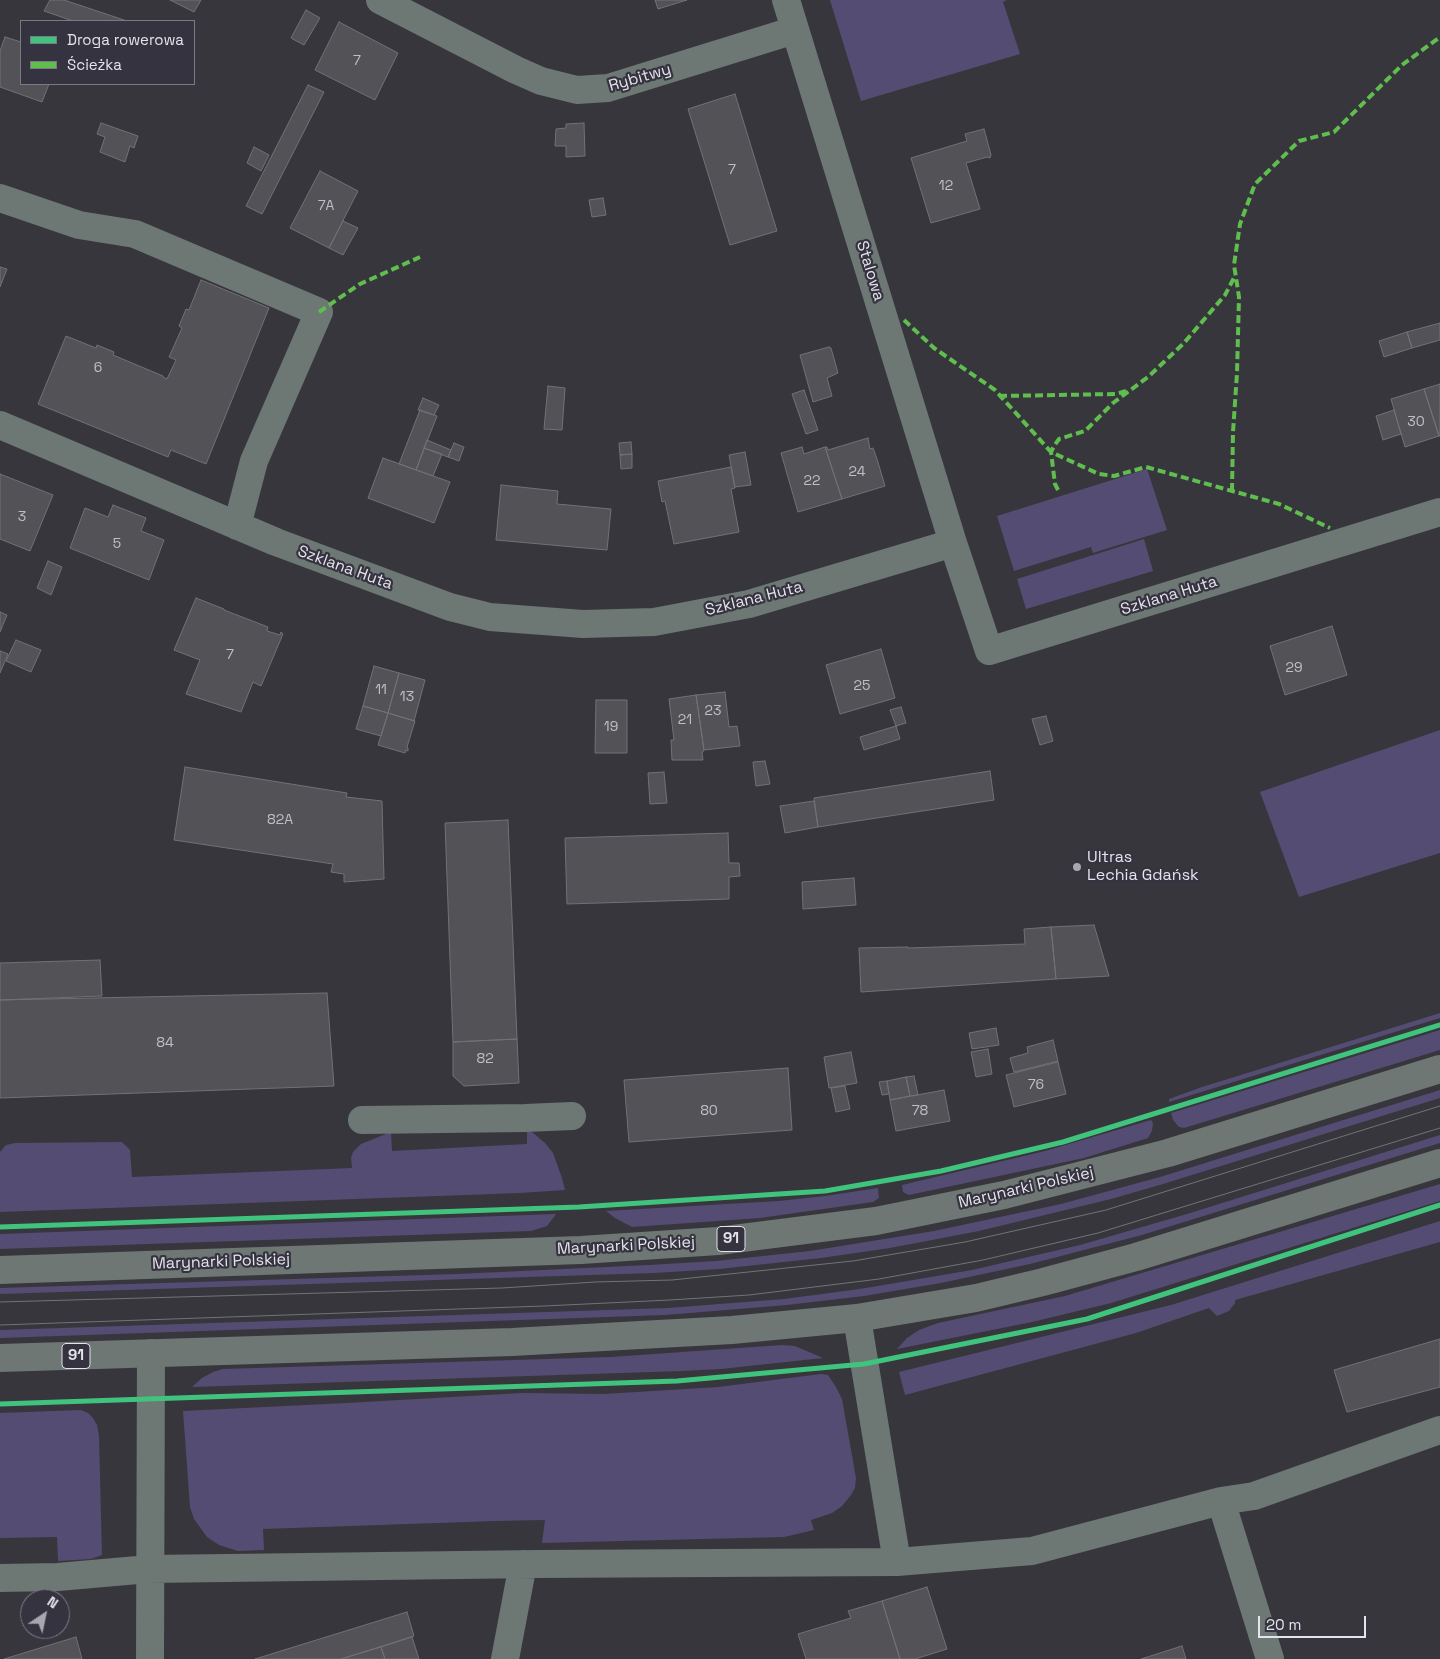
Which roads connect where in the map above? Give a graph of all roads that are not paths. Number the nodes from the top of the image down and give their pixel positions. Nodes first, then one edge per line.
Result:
1 (380, 0) edge
2 (786, 0) edge
3 (796, 30) junction
4 (0, 198) edge
5 (0, 425) edge
6 (1440, 512) edge
7 (237, 526) junction
8 (953, 543) junction
9 (1440, 1068) edge
10 (572, 1116) dead end
11 (362, 1120) dead end
12 (1440, 1163) edge
13 (0, 1270) edge
14 (857, 1318) junction
15 (152, 1353) junction
16 (0, 1358) edge
17 (1440, 1430) edge
18 (1221, 1501) junction
19 (897, 1562) junction
20 (523, 1564) junction
21 (149, 1569) junction
22 (0, 1578) edge
23 (150, 1659) edge
24 (505, 1659) edge
25 (1270, 1659) edge

1 - 3 street, Rybitwy
2 - 3 street, Stalowa
3 - 8 street, Stalowa
4 - 7 street
5 - 7 street, Szklana Huta
6 - 8 street, Szklana Huta
7 - 8 street, Szklana Huta
9 - 13 main road, Marynarki Polskiej / 91
10 - 11 street
12 - 14 main road, 91
14 - 15 main road, 91
14 - 19 street
15 - 16 main road, 91
15 - 21 street
17 - 18 street
18 - 19 street
18 - 25 street
19 - 20 street
20 - 21 street
20 - 24 street
21 - 22 street
21 - 23 street

